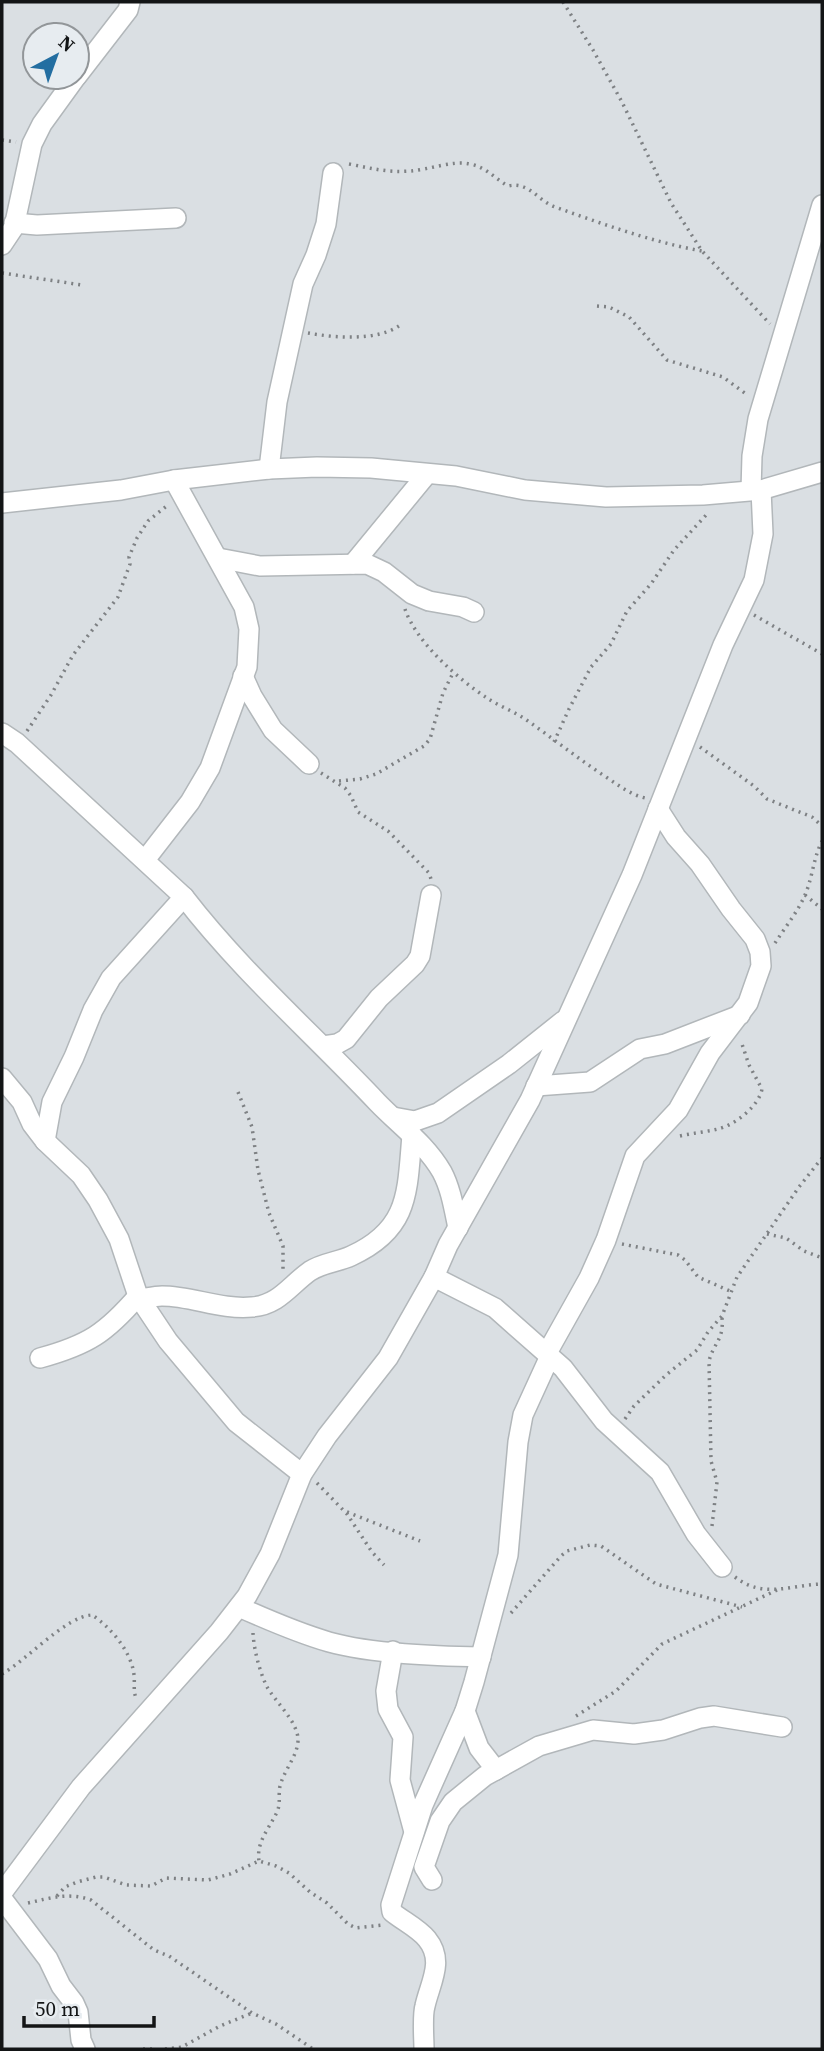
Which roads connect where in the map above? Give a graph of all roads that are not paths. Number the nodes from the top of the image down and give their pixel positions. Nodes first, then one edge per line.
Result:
1 (130, 2) edge
2 (91, 58) edge
3 (66, 91) edge
4 (333, 173) road end
5 (822, 205) edge
6 (176, 218) dead end
7 (10, 225) edge
8 (2, 245) edge
9 (269, 469) junction
10 (822, 472) edge
11 (427, 474) junction
12 (178, 486) junction
13 (756, 490) junction
14 (2, 503) edge
15 (218, 558) junction
16 (353, 564) junction
17 (474, 612) dead end
18 (243, 676) junction
19 (9, 738) edge
20 (309, 764) road end
21 (661, 802) junction
22 (145, 860) junction
23 (431, 895) road end
24 (184, 897) junction
25 (567, 1018) junction
26 (737, 1019) junction
27 (323, 1045) junction
28 (2, 1078) edge
29 (536, 1086) junction
30 (393, 1117) junction
31 (412, 1135) junction
32 (45, 1141) junction
33 (458, 1228) junction
34 (433, 1277) junction
35 (139, 1297) junction
36 (548, 1354) junction
37 (40, 1358) dead end
38 (303, 1473) junction
39 (722, 1567) road end
40 (245, 1610) junction
41 (393, 1651) junction
42 (481, 1657) junction
43 (465, 1711) junction
44 (782, 1727) dead end
45 (496, 1770) junction
46 (415, 1834) junction
47 (432, 1880) dead end
48 (3, 1897) edge
49 (85, 2049) edge
50 (424, 2049) edge

1 - 2 street
3 - 7 street
4 - 9 street
5 - 13 street
6 - 7 street
7 - 8 street
9 - 11 street
9 - 12 street
10 - 13 street
11 - 13 street
11 - 16 street
12 - 14 street
12 - 15 street
13 - 21 street
15 - 16 street
15 - 18 street
16 - 17 street
18 - 20 street
18 - 22 street
19 - 22 street
21 - 25 street
21 - 26 street
22 - 24 street
23 - 27 street
24 - 27 street
24 - 32 street
25 - 29 street
25 - 30 street
26 - 29 street
26 - 36 street
27 - 30 street
28 - 32 street
29 - 33 street
30 - 31 street
31 - 33 street
31 - 35 street
32 - 35 street
33 - 34 street
34 - 36 street
34 - 38 street
35 - 37 street
35 - 38 street
36 - 39 street
36 - 42 street
38 - 40 street
40 - 41 street
40 - 48 street
41 - 42 street
41 - 46 street
42 - 43 street
43 - 45 street
43 - 46 street
44 - 45 street
45 - 47 street
46 - 50 street
48 - 49 street

